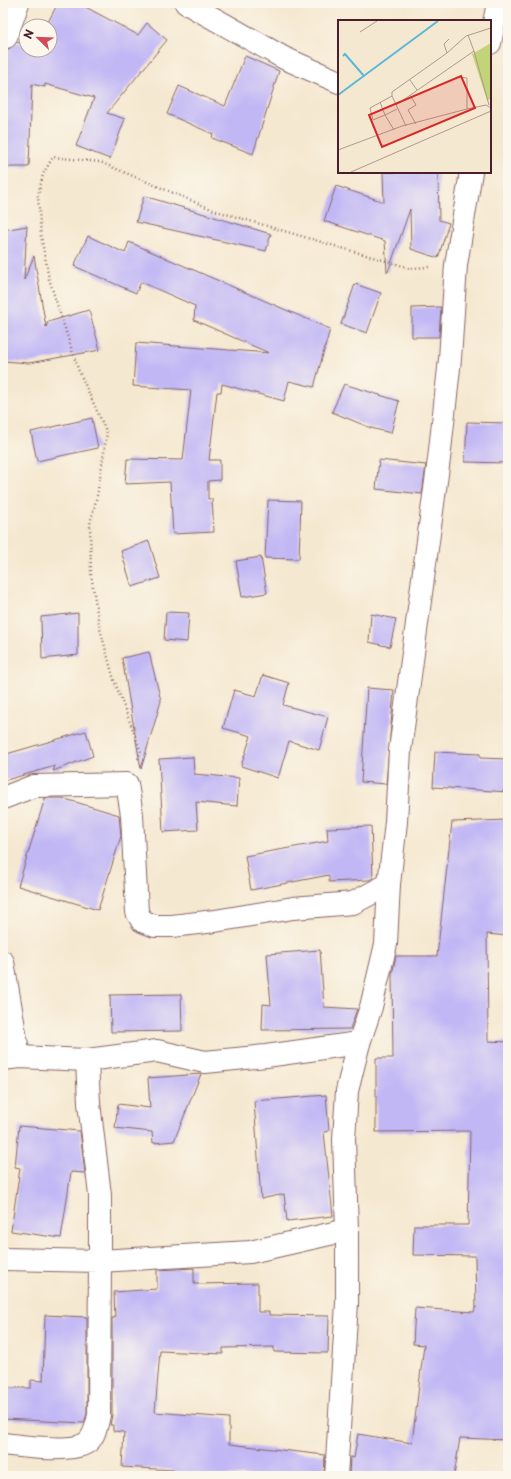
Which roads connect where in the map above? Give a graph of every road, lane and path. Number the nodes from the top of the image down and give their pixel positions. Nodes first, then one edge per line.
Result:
1 (18, 3) edge
2 (186, 3) edge
3 (498, 3) edge
4 (6, 37) dead end
5 (491, 38) edge
6 (338, 82) edge
7 (470, 173) edge
8 (456, 265) junction
9 (127, 784) junction
10 (3, 798) edge
11 (389, 884) junction
12 (3, 962) edge
13 (359, 1043) junction
14 (11, 1058) edge
15 (87, 1060) junction
16 (347, 1230) junction
17 (3, 1259) edge
18 (100, 1261) junction
19 (3, 1444) edge
20 (336, 1476) edge

1 - 4 street
2 - 6 street
3 - 5 street
7 - 8 street
8 - 9 path
8 - 11 street
9 - 10 street
9 - 11 street
11 - 13 street
12 - 14 street
13 - 15 street
13 - 16 street
14 - 15 street
15 - 18 street
16 - 18 street
16 - 20 street
17 - 18 street
18 - 19 street

